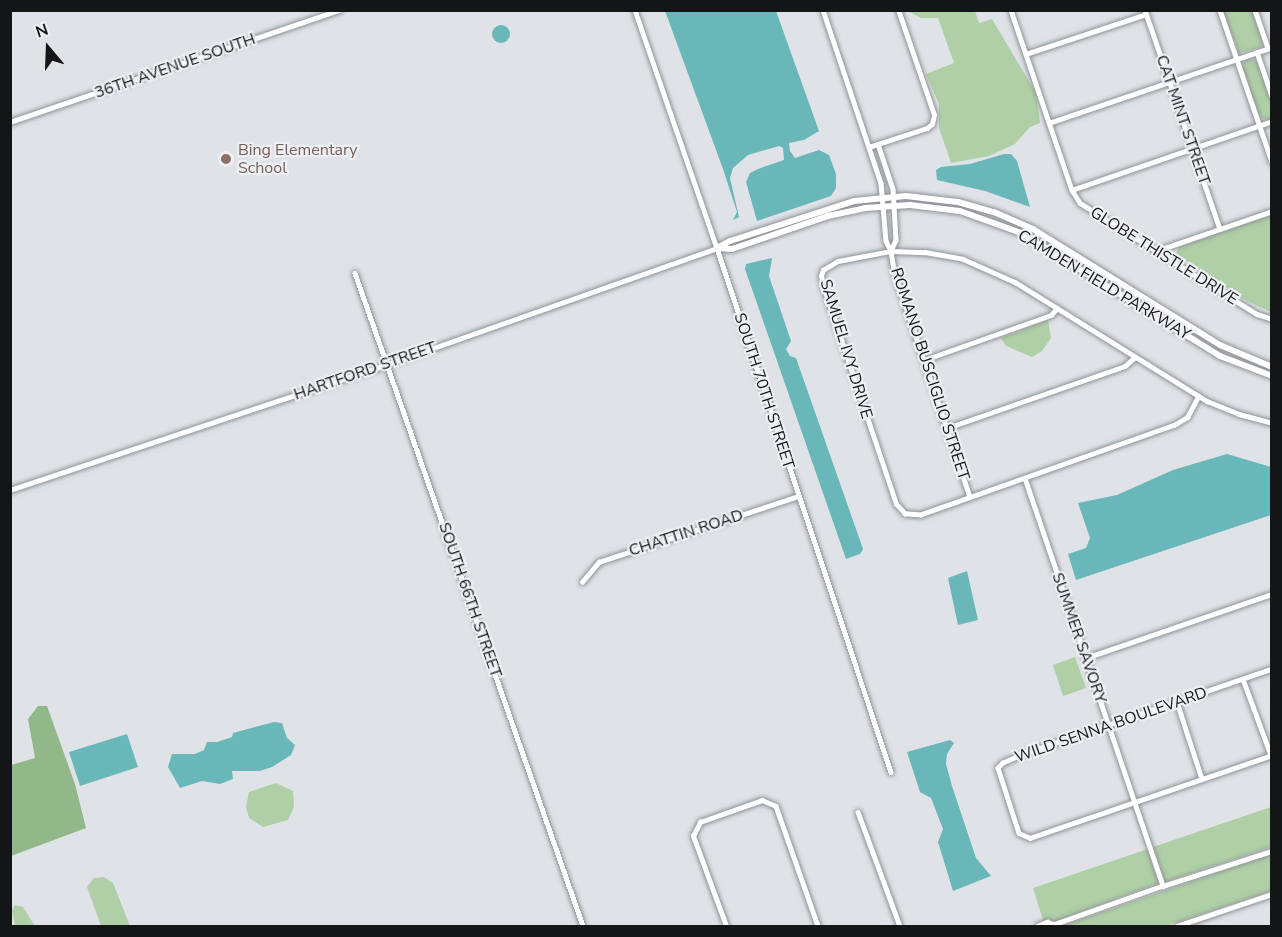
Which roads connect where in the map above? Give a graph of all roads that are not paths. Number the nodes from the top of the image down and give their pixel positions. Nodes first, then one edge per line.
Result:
1 (339, 10) edge
2 (635, 10) edge
3 (823, 10) edge
4 (898, 10) edge
5 (1011, 10) edge
6 (1220, 10) edge
7 (1255, 10) edge
8 (1146, 12) edge
9 (1270, 47) edge
10 (1257, 52) junction
11 (1026, 54) junction
12 (1236, 59) junction
13 (1170, 82) junction
14 (1272, 96) edge
15 (1272, 121) edge
16 (10, 122) edge
17 (1049, 123) junction
18 (1259, 126) junction
19 (878, 144) junction
20 (869, 147) junction
21 (1192, 148) junction
22 (1272, 162) edge
23 (1072, 190) junction
24 (894, 196) junction
25 (883, 197) junction
26 (894, 205) junction
27 (884, 206) junction
28 (1272, 211) edge
29 (1220, 229) junction
30 (717, 248) junction
31 (891, 251) junction
32 (1156, 251) junction
33 (355, 273) dead end
34 (1058, 308) junction
35 (1272, 319) edge
36 (1135, 357) junction
37 (924, 360) junction
38 (388, 364) junction
39 (1272, 367) edge
40 (1272, 376) edge
41 (1199, 396) junction
42 (1272, 423) edge
43 (947, 428) junction
44 (1025, 478) junction
45 (10, 490) edge
46 (798, 496) junction
47 (970, 497) junction
48 (582, 582) dead end
49 (1272, 594) edge
50 (1086, 658) junction
51 (1272, 669) edge
52 (1243, 679) junction
53 (1177, 702) junction
54 (1108, 725) junction
55 (1271, 755) edge
56 (891, 772) dead end
57 (1202, 779) junction
58 (1136, 802) junction
59 (858, 812) dead end
60 (1272, 851) edge
61 (1163, 886) junction
62 (1272, 894) edge
63 (1057, 926) edge
64 (583, 927) edge
65 (726, 927) edge
66 (818, 927) edge
67 (900, 927) edge
68 (1037, 927) edge
69 (1177, 927) edge

1 - 16 street, 36TH AVENUE SOUTH
2 - 30 street, SOUTH 70TH STREET
3 - 20 street, ROMANO BUSCIGLIO STREET
4 - 19 street
5 - 11 street, GLOBE THISTLE DRIVE
6 - 12 street
7 - 9 street
8 - 11 street
8 - 13 street, CAT MINT STREET
9 - 10 street
10 - 12 street
10 - 14 street
11 - 17 street, GLOBE THISTLE DRIVE
12 - 13 street
12 - 18 street
13 - 17 street
13 - 21 street, CAT MINT STREET
15 - 18 street
17 - 23 street, GLOBE THISTLE DRIVE
18 - 21 street
18 - 22 street
19 - 20 street
19 - 24 street, ROMANO BUSCIGLIO STREET
20 - 25 street, ROMANO BUSCIGLIO STREET
21 - 23 street
21 - 29 street, CAT MINT STREET
23 - 32 street, GLOBE THISTLE DRIVE
24 - 25 street, CAMDEN FIELD PARKWAY
24 - 26 street, ROMANO BUSCIGLIO STREET
24 - 39 street, CAMDEN FIELD PARKWAY
25 - 27 street, ROMANO BUSCIGLIO STREET
25 - 30 street, CAMDEN FIELD PARKWAY
26 - 27 street, CAMDEN FIELD PARKWAY
26 - 31 street, ROMANO BUSCIGLIO STREET
26 - 40 street, CAMDEN FIELD PARKWAY
27 - 30 street, CAMDEN FIELD PARKWAY
27 - 31 street, ROMANO BUSCIGLIO STREET
28 - 29 street
29 - 32 street
30 - 38 street, HARTFORD STREET
30 - 46 street, SOUTH 70TH STREET
31 - 34 street, SAMUEL IVY DRIVE
31 - 37 street, ROMANO BUSCIGLIO STREET
31 - 47 street, SAMUEL IVY DRIVE
32 - 35 street, GLOBE THISTLE DRIVE
33 - 38 street, SOUTH 66TH STREET
34 - 36 street, SAMUEL IVY DRIVE
34 - 37 street
36 - 41 street, SAMUEL IVY DRIVE
36 - 43 street
37 - 43 street, ROMANO BUSCIGLIO STREET
38 - 45 street, HARTFORD STREET
38 - 64 street, SOUTH 66TH STREET
41 - 42 street, SAMUEL IVY DRIVE
41 - 44 street, SAMUEL IVY DRIVE
43 - 47 street, ROMANO BUSCIGLIO STREET
44 - 47 street, SAMUEL IVY DRIVE
44 - 50 street, SUMMER SAVORY
46 - 48 street, CHATTIN ROAD
46 - 56 street, SOUTH 70TH STREET
49 - 50 street
50 - 54 street, SUMMER SAVORY
51 - 52 street, WILD SENNA BOULEVARD
52 - 53 street, WILD SENNA BOULEVARD
52 - 55 street
53 - 54 street, WILD SENNA BOULEVARD
53 - 57 street
54 - 58 street, SUMMER SAVORY
54 - 58 street, WILD SENNA BOULEVARD
55 - 57 street, WILD SENNA BOULEVARD
57 - 58 street, WILD SENNA BOULEVARD
58 - 61 street, SUMMER SAVORY
59 - 67 street
60 - 61 street
61 - 63 street
62 - 69 street
63 - 68 street
65 - 66 street

